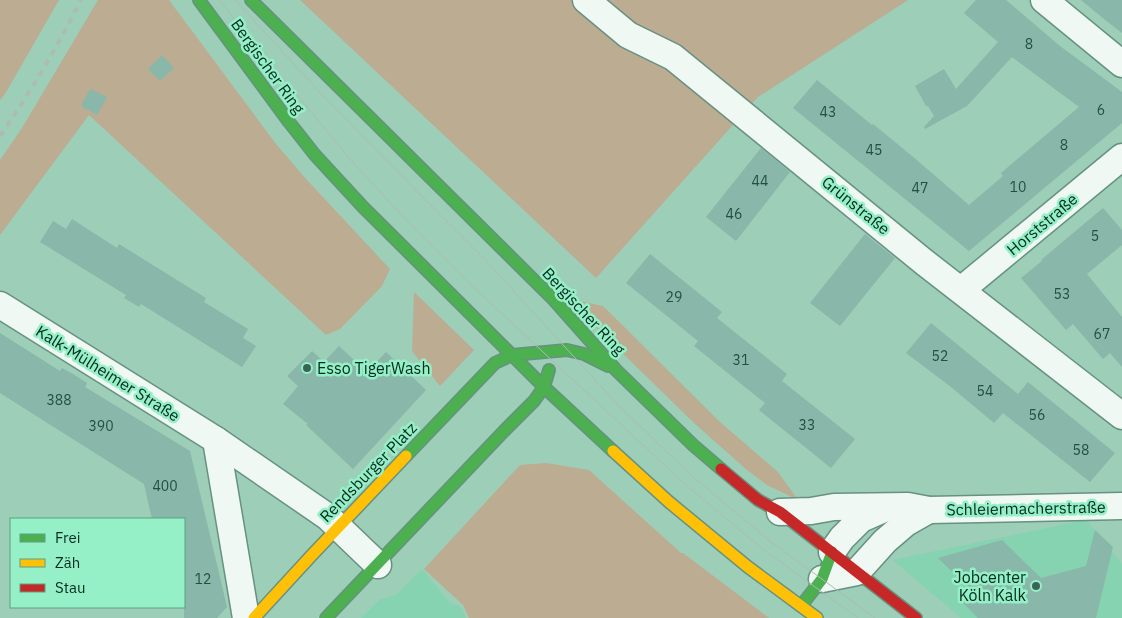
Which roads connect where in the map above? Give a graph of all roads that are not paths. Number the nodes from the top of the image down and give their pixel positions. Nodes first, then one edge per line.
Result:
1 (199, 0) edge
2 (251, 0) edge
3 (586, 0) edge
4 (1044, 0) edge
5 (1122, 64) edge
6 (1122, 157) edge
7 (961, 290) junction
8 (554, 300) junction
9 (0, 305) edge
10 (557, 319) dead end
11 (556, 345) junction
12 (512, 355) junction
13 (616, 370) junction
14 (544, 387) junction
15 (1122, 416) edge
16 (216, 440) junction
17 (889, 506) junction
18 (1122, 506) edge
19 (929, 510) junction
20 (780, 512) junction
21 (339, 527) junction
22 (832, 552) junction
23 (378, 565) junction
24 (857, 572) junction
25 (822, 579) junction
26 (801, 606) junction
27 (246, 618) edge
28 (254, 618) edge
29 (326, 618) edge
30 (817, 618) edge
31 (916, 618) edge

1 - 12 main road, Bergischer Ring
2 - 8 main road, Bergischer Ring
3 - 7 street, Grünstraße
4 - 5 street
6 - 7 street, Horststraße
7 - 15 street, Grünstraße
8 - 10 main road
8 - 13 main road, Bergischer Ring
9 - 16 street, Kalk-Mülheimer Straße
11 - 12 main road
11 - 13 main road
11 - 14 main road
12 - 14 main road, Bergischer Ring
12 - 21 main road, Rendsburger Platz
13 - 20 main road, Bergischer Ring
14 - 23 main road
14 - 26 main road, Bergischer Ring
16 - 21 street, Kalk-Mülheimer Straße
16 - 27 street
17 - 19 street, Schleiermacherstraße
17 - 20 street, Schleiermacherstraße
17 - 22 street, Schleiermacherstraße
18 - 19 street, Schleiermacherstraße
19 - 24 street, Schleiermacherstraße
20 - 22 main road, Bergischer Ring
21 - 23 street, Kalk-Mülheimer Straße
21 - 28 main road, Rendsburger Platz
22 - 24 main road, Bergischer Ring
22 - 25 main road
23 - 29 main road
24 - 25 street
24 - 31 main road, Bergischer Ring
25 - 26 main road
26 - 30 main road, Bergischer Ring

